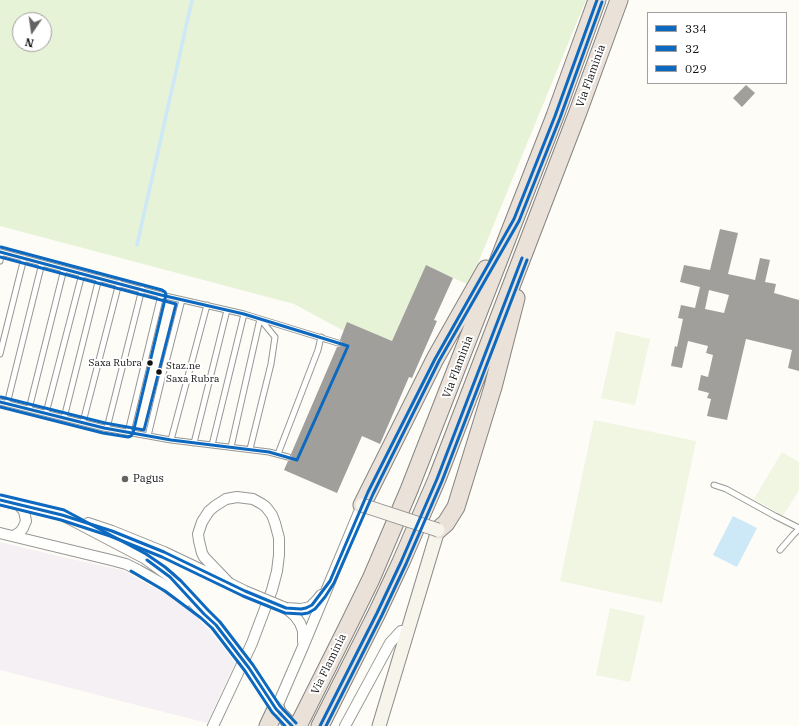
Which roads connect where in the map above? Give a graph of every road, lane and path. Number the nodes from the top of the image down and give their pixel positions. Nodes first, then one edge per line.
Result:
1 (597, 0) edge
2 (619, 0) edge
3 (514, 219) junction
4 (528, 242) junction
5 (0, 252) edge
6 (24, 258) junction
7 (0, 261) edge
8 (42, 263) junction
9 (64, 269) junction
10 (82, 274) junction
11 (99, 278) junction
12 (119, 283) junction
13 (142, 289) junction
14 (161, 295) junction
15 (182, 300) junction
16 (207, 305) junction
17 (227, 310) junction
18 (244, 314) junction
19 (260, 319) junction
20 (321, 337) junction
21 (338, 343) dead end
22 (0, 354) edge
23 (0, 402) edge
24 (7, 404) junction
25 (29, 409) junction
26 (46, 414) junction
27 (64, 418) junction
28 (83, 422) junction
29 (107, 428) junction
30 (128, 432) junction
31 (148, 436) junction
32 (171, 440) junction
33 (194, 443) junction
34 (212, 445) junction
35 (231, 447) junction
36 (250, 449) junction
37 (278, 454) junction
38 (288, 457) dead end
39 (714, 485) dead end
40 (0, 500) edge
41 (18, 504) junction
42 (362, 506) junction
43 (62, 515) junction
44 (799, 528) edge
45 (438, 530) junction
46 (0, 533) edge
47 (14, 536) junction
48 (780, 550) dead end
49 (330, 582) junction
50 (229, 583) junction
51 (286, 608) junction
52 (204, 614) junction
53 (407, 631) junction
54 (302, 649) junction
55 (276, 709) junction
56 (213, 726) edge
57 (268, 726) edge
58 (292, 726) edge
59 (298, 726) edge
60 (320, 726) edge
61 (345, 726) edge
62 (379, 726) edge

1 - 3 highway, Via Flaminia
2 - 4 highway, Via Flaminia
3 - 42 highway
3 - 59 highway, Via Flaminia
4 - 45 highway
4 - 60 highway, Via Flaminia
5 - 6 lane
5 - 7 lane
6 - 8 lane
6 - 22 lane
8 - 9 lane
8 - 24 lane
9 - 10 lane
9 - 25 lane
10 - 11 lane
10 - 26 lane
11 - 12 lane
11 - 27 lane
12 - 13 lane
12 - 28 lane
13 - 14 lane
13 - 29 lane
14 - 15 lane
14 - 30 lane
15 - 16 lane
15 - 31 lane
16 - 17 lane
16 - 32 lane
17 - 18 lane
17 - 33 lane
18 - 19 lane
18 - 34 lane
19 - 20 lane
19 - 35 lane
19 - 36 lane
20 - 21 lane
20 - 37 lane
23 - 24 lane
24 - 25 lane
25 - 26 lane
26 - 27 lane
27 - 28 lane
28 - 29 lane
29 - 30 lane
30 - 31 lane
31 - 32 lane
32 - 33 lane
33 - 34 lane
34 - 35 lane
35 - 36 lane
36 - 37 lane
37 - 38 lane
39 - 44 lane
40 - 41 street
41 - 43 street
41 - 47 street
42 - 45 street, bridge
42 - 49 street
43 - 50 street
43 - 52 street
44 - 48 lane
45 - 53 street
46 - 47 street
47 - 52 street
49 - 51 street
49 - 54 street
50 - 51 street, bridge
50 - 56 street
51 - 54 street
52 - 55 street, bridge
53 - 61 street
53 - 62 street
54 - 55 street
55 - 57 highway
55 - 58 street

